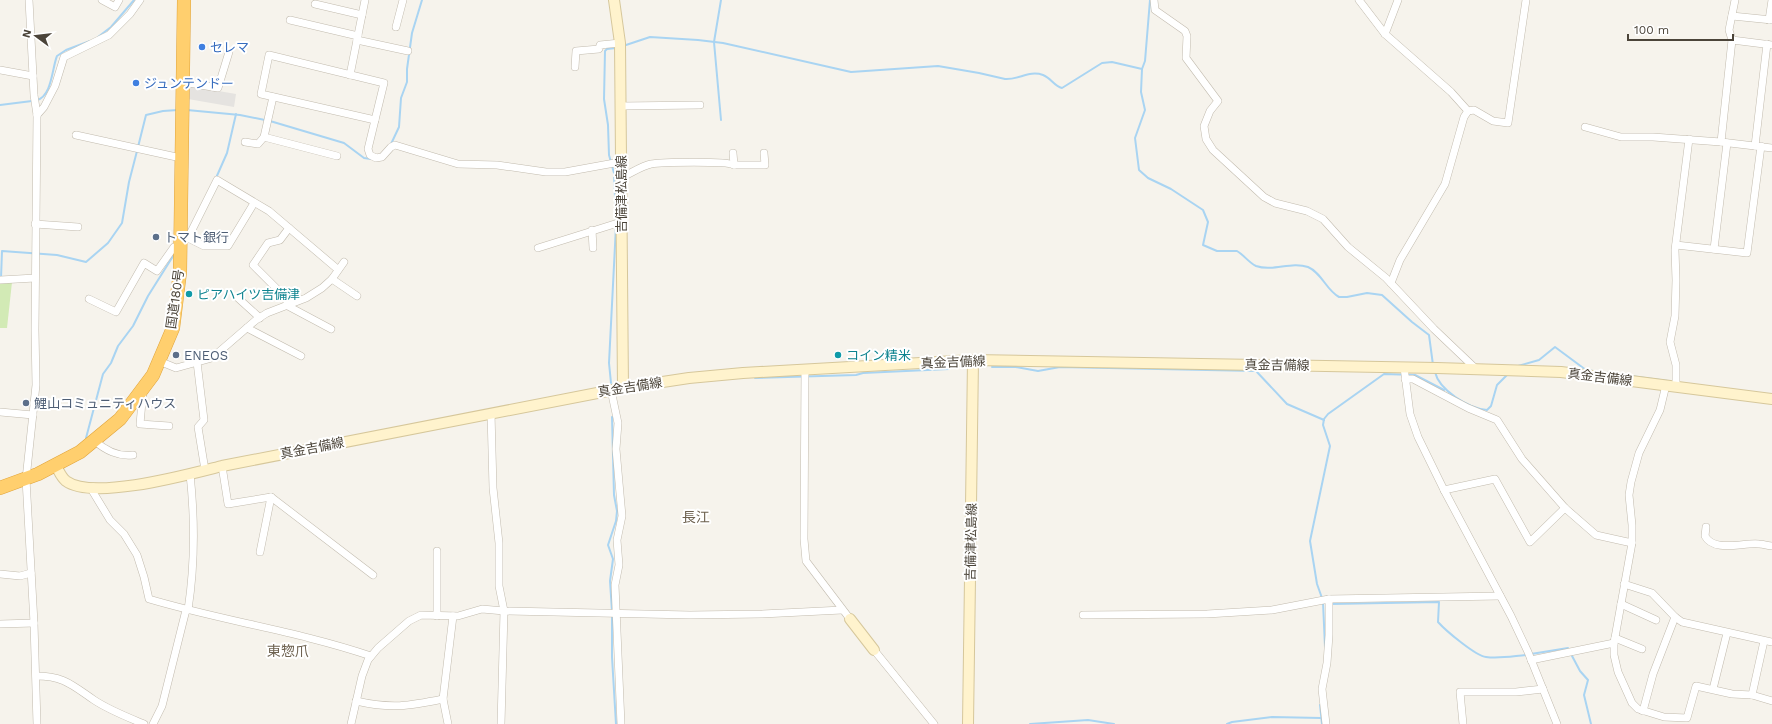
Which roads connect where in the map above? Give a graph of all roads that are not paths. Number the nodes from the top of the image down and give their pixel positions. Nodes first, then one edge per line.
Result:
1 (29, 0) edge
2 (102, 0) edge
3 (119, 0) edge
4 (140, 0) edge
5 (184, 0) edge
6 (365, 0) edge
7 (402, 0) edge
8 (614, 0) edge
9 (1154, 0) edge
10 (1359, 0) edge
11 (1398, 0) edge
12 (1526, 0) edge
13 (1735, 0) edge
14 (1772, 0) edge
15 (315, 4) dead end
16 (362, 16) junction
17 (1732, 16) junction
18 (290, 20) dead end
19 (1771, 20) edge
20 (396, 26) dead end
21 (1385, 34) junction
22 (358, 38) junction
23 (1732, 40) junction
24 (620, 43) junction
25 (1770, 44) edge
26 (408, 51) dead end
27 (229, 52) dead end
28 (575, 67) dead end
29 (0, 70) edge
30 (350, 75) junction
31 (33, 76) junction
32 (182, 82) junction
33 (273, 97) junction
34 (700, 105) dead end
35 (621, 106) junction
36 (1468, 111) junction
37 (37, 115) junction
38 (376, 120) junction
39 (1585, 127) dead end
40 (76, 135) dead end
41 (264, 137) junction
42 (1689, 139) junction
43 (245, 142) dead end
44 (1724, 142) junction
45 (1758, 146) junction
46 (1772, 148) edge
47 (733, 153) dead end
48 (764, 153) dead end
49 (337, 156) dead end
50 (181, 158) junction
51 (620, 162) junction
52 (734, 165) junction
53 (620, 178) junction
54 (254, 203) junction
55 (621, 222) junction
56 (35, 224) junction
57 (78, 228) dead end
58 (289, 228) junction
59 (592, 230) junction
60 (183, 240) junction
61 (1676, 245) junction
62 (538, 248) dead end
63 (593, 248) dead end
64 (1714, 249) junction
65 (344, 262) dead end
66 (336, 267) dead end
67 (35, 278) junction
68 (332, 279) junction
69 (0, 280) edge
70 (1391, 283) junction
71 (357, 296) dead end
72 (238, 298) dead end
73 (89, 299) dead end
74 (288, 304) junction
75 (260, 318) junction
76 (247, 328) junction
77 (331, 329) dead end
78 (301, 356) dead end
79 (973, 360) junction
80 (159, 361) junction
81 (197, 362) junction
82 (1476, 369) junction
83 (805, 370) junction
84 (1404, 374) junction
85 (1674, 384) junction
86 (623, 388) junction
87 (143, 389) junction
88 (611, 390) junction
89 (1772, 399) edge
90 (0, 412) edge
91 (491, 413) junction
92 (33, 415) junction
93 (169, 426) dead end
94 (95, 441) junction
95 (133, 455) dead end
96 (56, 466) junction
97 (222, 466) junction
98 (205, 470) junction
99 (190, 474) junction
100 (26, 479) junction
101 (93, 487) junction
102 (0, 488) edge
103 (1444, 490) junction
104 (271, 497) junction
105 (1565, 508) junction
106 (1706, 526) dead end
107 (1632, 543) junction
108 (1772, 546) edge
109 (437, 551) dead end
110 (260, 552) dead end
111 (31, 573) junction
112 (0, 574) edge
113 (373, 575) dead end
114 (1624, 584) junction
115 (1500, 596) junction
116 (1326, 602) junction
117 (1621, 604) junction
118 (187, 610) junction
119 (842, 610) junction
120 (504, 612) junction
121 (617, 614) junction
122 (1083, 615) dead end
123 (438, 616) junction
124 (453, 616) junction
125 (1675, 617) junction
126 (850, 619) joint
127 (1656, 620) dead end
128 (34, 623) junction
129 (0, 624) edge
130 (1727, 633) junction
131 (1614, 640) junction
132 (1764, 641) junction
133 (1772, 642) edge
134 (1642, 649) dead end
135 (874, 650) joint
136 (371, 656) junction
137 (1530, 656) junction
138 (36, 676) junction
139 (1542, 689) junction
140 (1713, 689) junction
141 (1752, 695) junction
142 (443, 699) junction
143 (356, 701) junction
144 (1772, 701) edge
145 (1643, 711) junction
146 (1663, 720) edge
147 (37, 724) edge
148 (144, 724) edge
149 (153, 724) edge
150 (351, 724) edge
151 (448, 724) edge
152 (501, 724) edge
153 (621, 724) edge
154 (934, 724) edge
155 (968, 724) edge
156 (1326, 724) edge
157 (1463, 724) edge
158 (1558, 724) edge

1 - 31 street
2 - 3 street
4 - 37 street
5 - 32 highway, 国道180号
6 - 16 street
7 - 20 street
8 - 24 main road, 吉備津松島線
9 - 70 street
10 - 21 street
11 - 21 street
12 - 36 street
13 - 17 street
14 - 19 street
15 - 16 street
16 - 22 street
17 - 19 street
17 - 23 street
18 - 22 street
21 - 36 street
22 - 26 street
22 - 30 street
23 - 25 street
23 - 44 street
24 - 28 street
24 - 35 main road, 吉備津松島線
25 - 45 street
27 - 32 street
29 - 31 street
30 - 33 street
30 - 38 street
31 - 37 street
32 - 50 highway, 国道180号
33 - 38 street
33 - 41 street
34 - 35 street
35 - 51 main road, 吉備津松島線
36 - 70 street
37 - 56 street
38 - 51 street
39 - 42 street
40 - 50 street
41 - 43 street
41 - 49 street
42 - 44 street
42 - 61 street
44 - 45 street
44 - 64 street
45 - 46 street
45 - 64 street
47 - 52 street
48 - 52 street
50 - 60 highway, 国道180号
51 - 53 main road, 吉備津松島線
52 - 53 street
53 - 55 main road, 吉備津松島線
54 - 58 street
54 - 60 street
54 - 60 street
55 - 59 street
55 - 86 main road, 吉備津松島線
56 - 57 street
56 - 67 street
58 - 66 street
58 - 74 street
59 - 62 street
59 - 63 street
60 - 73 street
60 - 80 highway, 国道180号
61 - 64 street
61 - 85 street
65 - 68 street
67 - 69 street
67 - 92 street
68 - 71 street
68 - 74 street
70 - 82 street
72 - 75 street
74 - 75 street
74 - 77 street
75 - 76 street
76 - 78 street
76 - 81 street
79 - 83 main road, 真金吉備線
79 - 84 main road, 真金吉備線
79 - 155 main road, 吉備津松島線
80 - 81 street
80 - 87 highway, 国道180号
81 - 98 street
82 - 84 main road, 真金吉備線
82 - 85 main road, 真金吉備線
83 - 86 main road, 真金吉備線
83 - 119 street
84 - 103 street
84 - 105 street
85 - 89 main road, 真金吉備線
85 - 107 street
86 - 88 main road, 真金吉備線
87 - 93 street
87 - 94 highway, 国道180号
88 - 91 main road, 真金吉備線
88 - 121 street
90 - 92 street
91 - 97 main road, 真金吉備線
91 - 120 street
92 - 100 street
94 - 95 street
94 - 96 highway, 国道180号
96 - 100 highway, 国道180号
96 - 101 main road, 真金吉備線
97 - 98 main road, 真金吉備線
97 - 104 street
98 - 99 main road, 真金吉備線
99 - 101 main road, 真金吉備線
99 - 118 street
100 - 102 highway, 国道180号
100 - 111 street
101 - 118 street
103 - 105 street
103 - 115 street
104 - 110 street
104 - 113 street
105 - 107 street
106 - 108 street
107 - 114 street
109 - 123 street
111 - 112 street
111 - 128 street
114 - 117 street
114 - 125 street
115 - 116 street
115 - 137 street
116 - 122 street
116 - 156 street
117 - 127 street
117 - 131 street
118 - 136 street
118 - 149 street
119 - 121 street
119 - 126 street
120 - 121 street
120 - 124 street
120 - 152 street
121 - 153 street
123 - 124 street
123 - 136 street
124 - 142 street
125 - 130 street
125 - 145 street
126 - 135 main road
128 - 129 street
128 - 138 street
130 - 132 street
130 - 140 street
131 - 134 street
131 - 137 street
131 - 145 street
132 - 133 street
132 - 141 street
135 - 154 street
136 - 143 street
137 - 139 street
138 - 147 street
138 - 148 street
139 - 157 street
139 - 158 street
140 - 141 street
140 - 146 street
141 - 144 street
142 - 143 street
142 - 151 street
143 - 150 street
145 - 146 street

